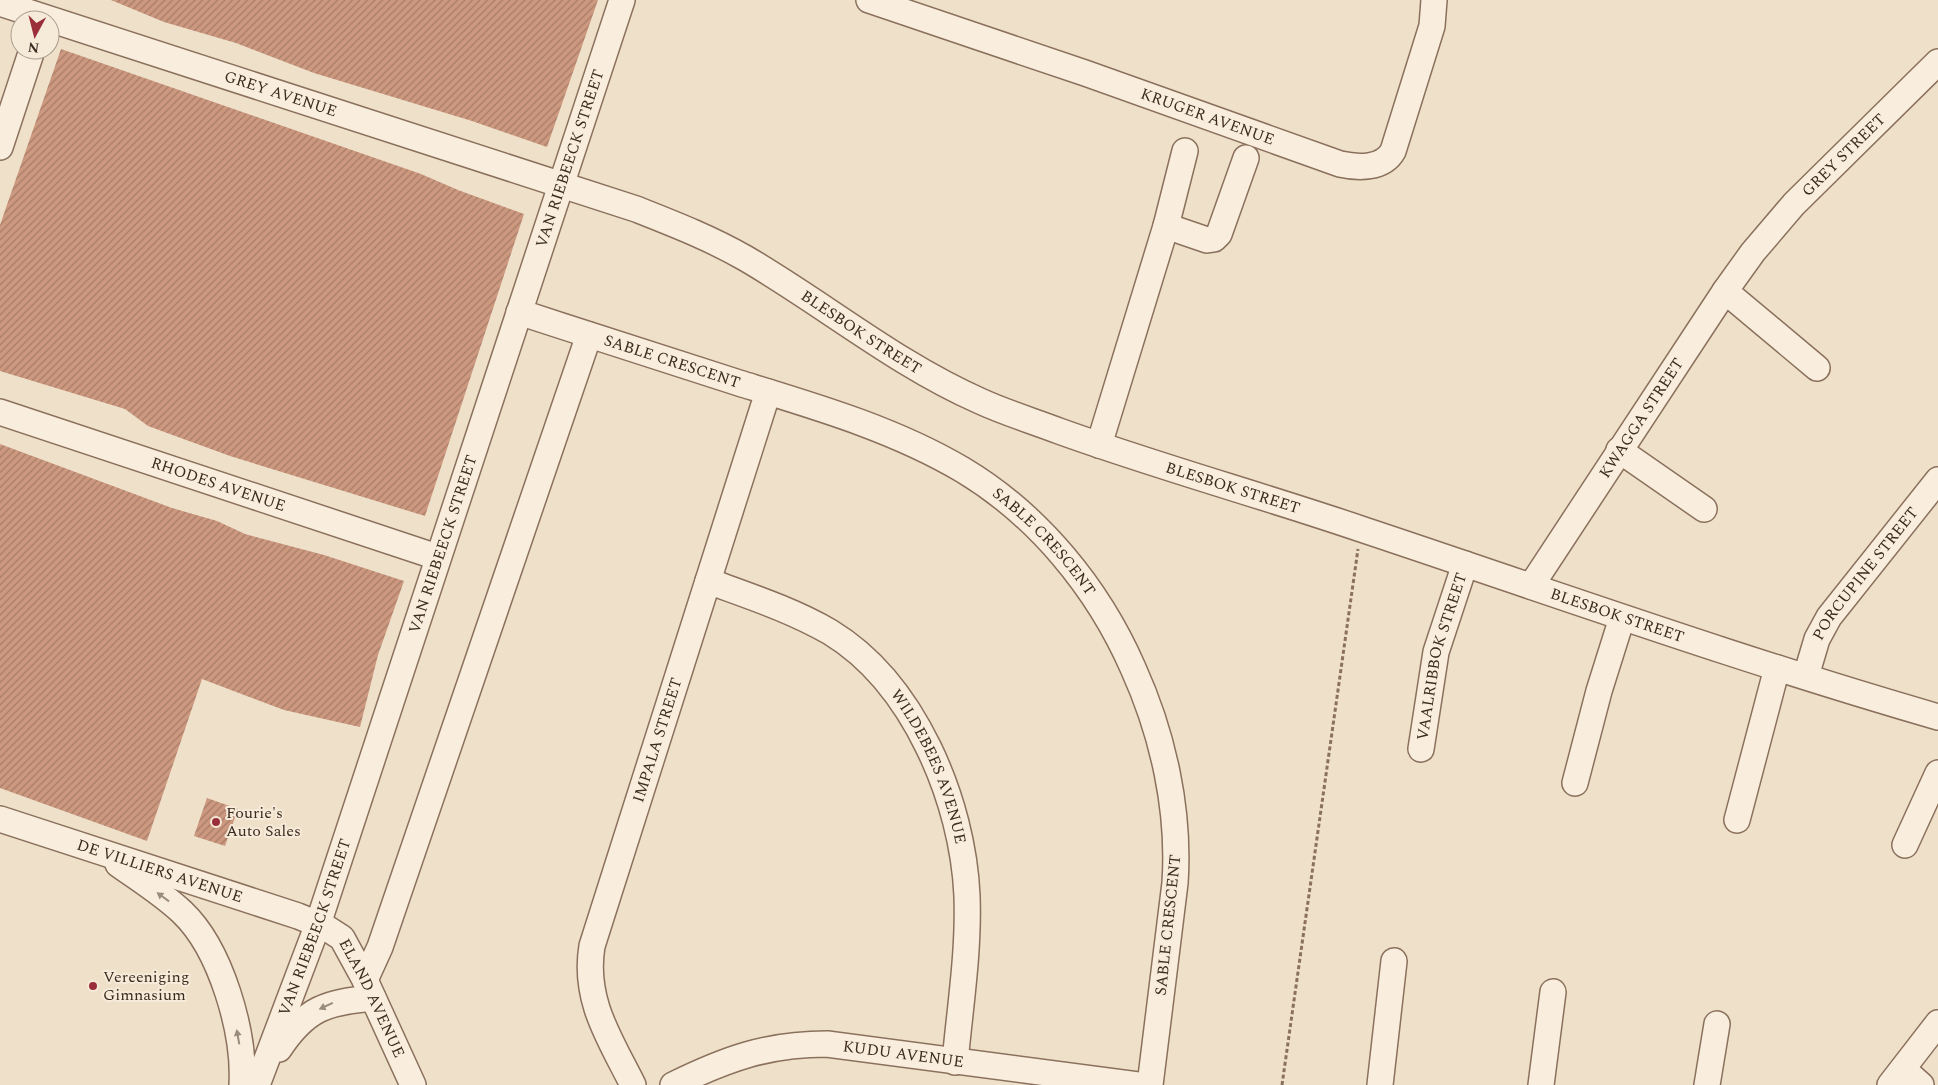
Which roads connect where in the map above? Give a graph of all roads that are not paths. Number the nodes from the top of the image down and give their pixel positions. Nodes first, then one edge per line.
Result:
1 (622, 0) edge
2 (869, 0) edge
3 (1434, 0) edge
4 (0, 3) edge
5 (34, 10) edge
6 (60, 17) edge
7 (29, 60) edge
8 (1938, 62) edge
9 (0, 147) edge
10 (1185, 152) dead end
11 (1246, 158) dead end
12 (560, 184) junction
13 (1166, 226) junction
14 (1753, 252) joint
15 (1725, 290) junction
16 (518, 312) junction
17 (589, 335) junction
18 (1817, 368) dead end
19 (768, 392) junction
20 (0, 412) edge
21 (1099, 445) junction
22 (1619, 450) junction
23 (1938, 480) edge
24 (1704, 510) dead end
25 (437, 558) junction
26 (1465, 564) junction
27 (708, 581) junction
28 (1531, 586) junction
29 (1622, 618) junction
30 (1777, 668) junction
31 (1806, 676) junction
32 (1938, 717) edge
33 (1421, 749) dead end
34 (1938, 773) edge
35 (1575, 783) dead end
36 (0, 819) edge
37 (1737, 820) dead end
38 (1905, 845) dead end
39 (99, 851) junction
40 (318, 924) junction
41 (1394, 961) dead end
42 (369, 989) junction
43 (1553, 992) dead end
44 (1938, 1023) edge
45 (1718, 1024) dead end
46 (954, 1062) junction
47 (1905, 1080) edge
48 (252, 1085) edge
49 (413, 1085) edge
50 (633, 1085) edge
51 (673, 1085) edge
52 (1138, 1085) edge
53 (1150, 1085) edge
54 (1380, 1085) edge
55 (1541, 1085) edge
56 (1707, 1085) edge

1 - 12 street, VAN RIEBEECK STREET
2 - 3 street, KRUGER AVENUE
4 - 5 street, GREY AVENUE
6 - 12 street, GREY AVENUE
7 - 9 street
8 - 14 street, GREY STREET
10 - 13 street
11 - 13 street
12 - 16 street, VAN RIEBEECK STREET
12 - 21 street, BLESBOK STREET
13 - 21 street
14 - 15 street, KWAGGA STREET
15 - 18 street
15 - 22 street, KWAGGA STREET
16 - 17 street, SABLE CRESCENT
16 - 25 street, VAN RIEBEECK STREET
17 - 19 street, SABLE CRESCENT
17 - 42 street
19 - 27 street, IMPALA STREET
19 - 53 street, SABLE CRESCENT
20 - 25 street, RHODES AVENUE
21 - 26 street, BLESBOK STREET
22 - 24 street
22 - 28 street, KWAGGA STREET
23 - 31 street, PORCUPINE STREET
25 - 40 street, VAN RIEBEECK STREET
26 - 28 street, BLESBOK STREET
26 - 33 street, VAALRIBBOK STREET
27 - 46 street, WILDEBEES AVENUE
27 - 50 street, IMPALA STREET
28 - 29 street, BLESBOK STREET
29 - 30 street, BLESBOK STREET
29 - 35 street
30 - 31 street, BLESBOK STREET
30 - 37 street
31 - 32 street, BLESBOK STREET
34 - 38 street
36 - 39 street, DE VILLIERS AVENUE
39 - 40 street, DE VILLIERS AVENUE
48 -> 39 street
40 - 42 street, ELAND AVENUE
40 - 48 street, VAN RIEBEECK STREET
41 - 54 street
42 -> 48 street
42 - 49 street, ELAND AVENUE
43 - 55 street
44 - 47 street
45 - 56 street
46 - 51 street, KUDU AVENUE
46 - 52 street, KUDU AVENUE

